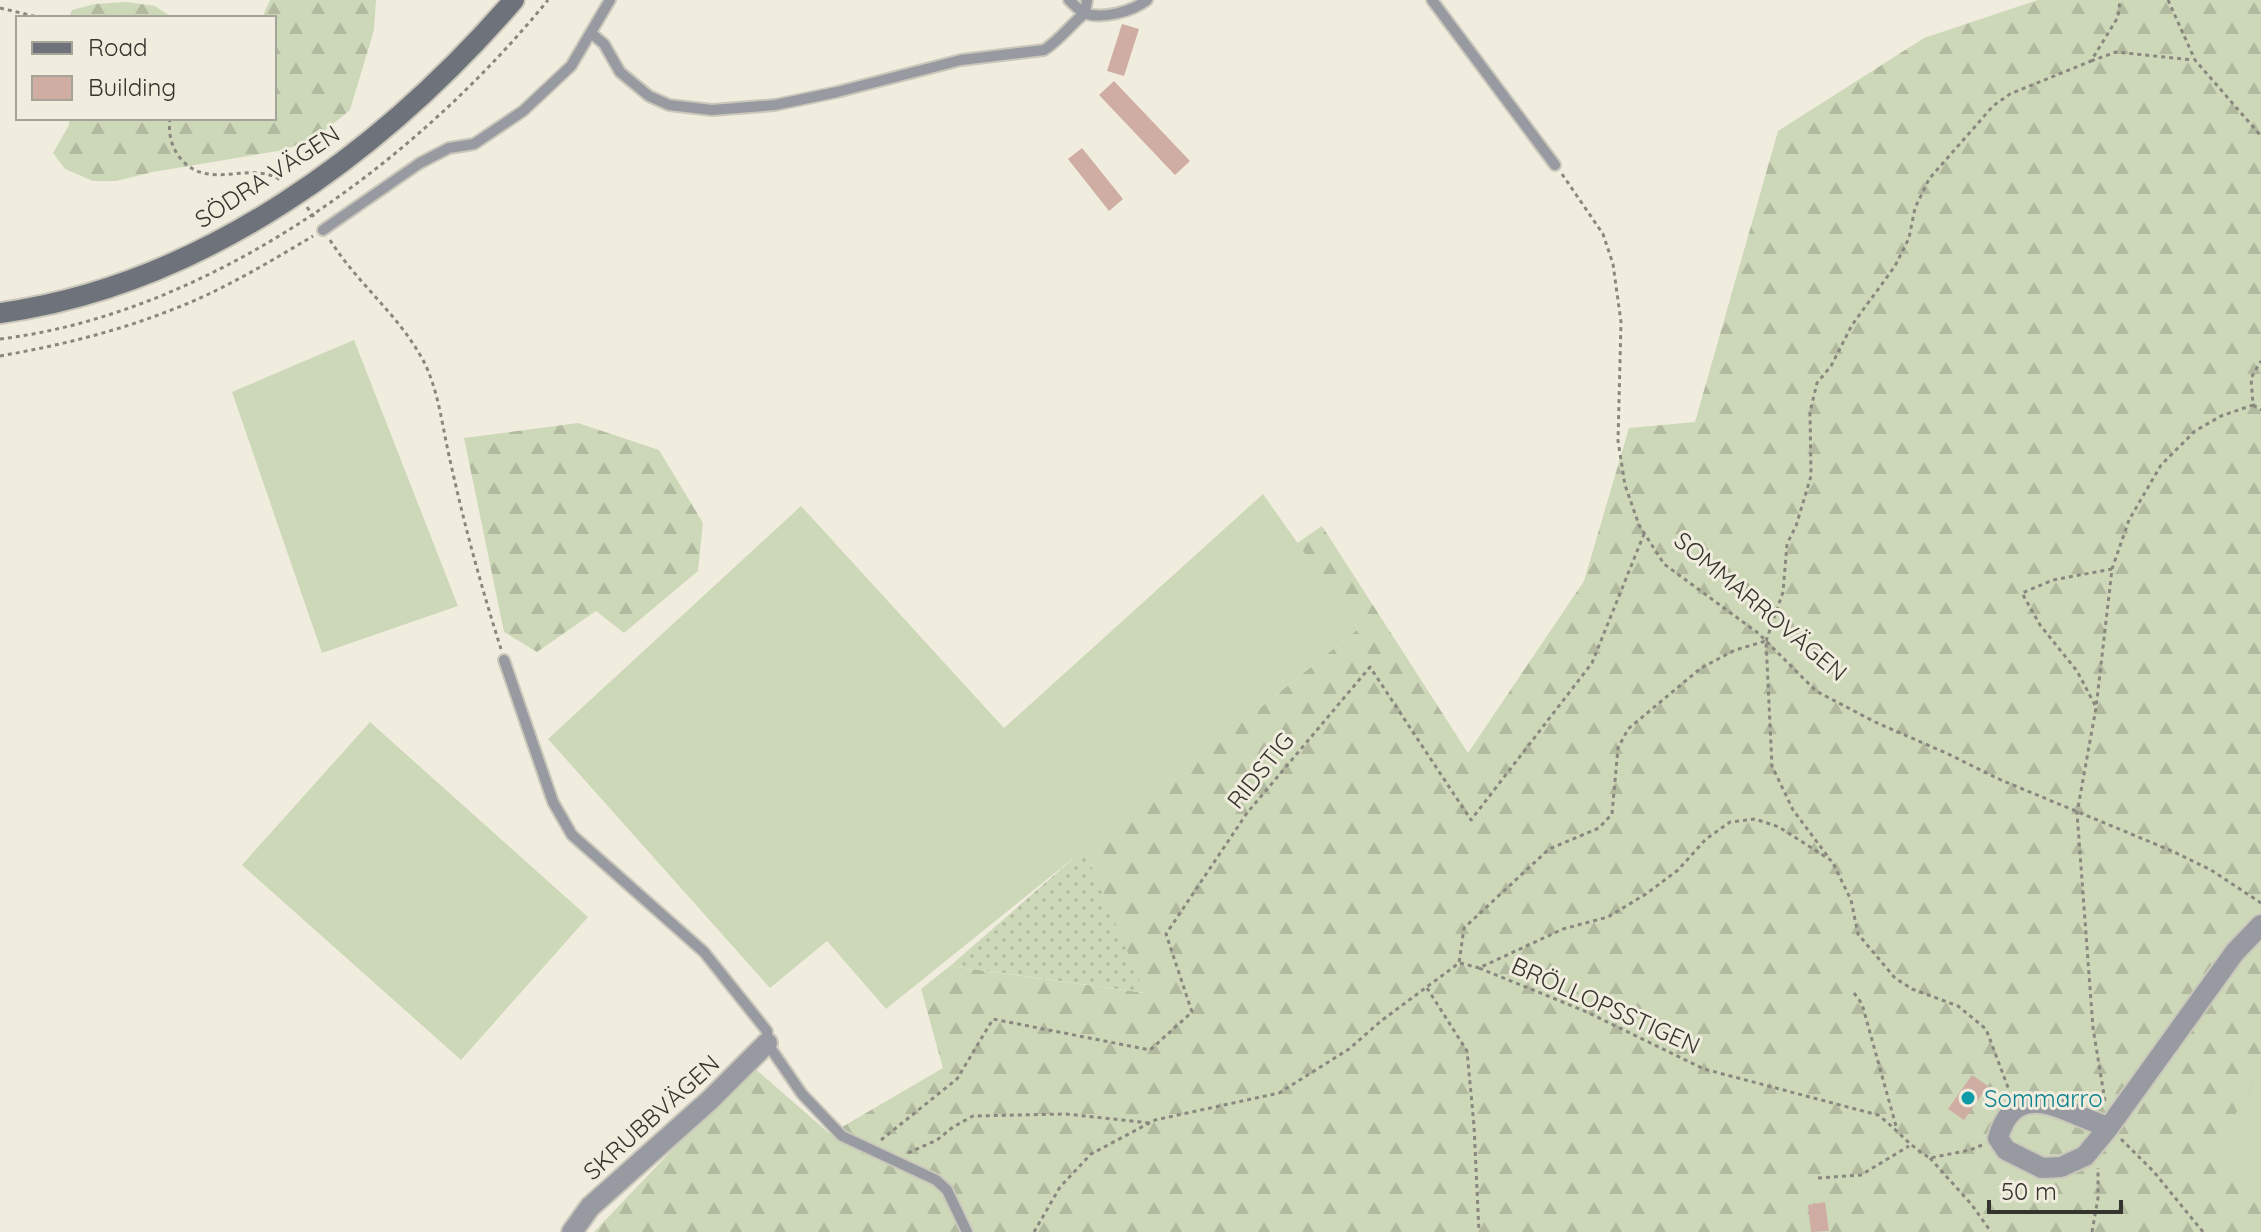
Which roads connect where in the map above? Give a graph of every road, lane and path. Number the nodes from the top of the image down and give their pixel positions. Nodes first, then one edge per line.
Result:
1 (514, 0) edge
2 (610, 0) edge
3 (1069, 0) edge
4 (1087, 0) edge
5 (1147, 0) edge
6 (1432, 0) edge
7 (2120, 0) edge
8 (2168, 0) edge
9 (0, 8) edge
10 (1085, 13) junction
11 (34, 16) edge
12 (591, 33) junction
13 (2195, 60) junction
14 (2091, 61) junction
15 (170, 120) edge
16 (2261, 136) edge
17 (1555, 165) joint
18 (296, 193) junction
19 (323, 230) junction
20 (0, 313) edge
21 (0, 356) edge
22 (2261, 361) edge
23 (2253, 405) junction
24 (2261, 410) edge
25 (1644, 534) junction
26 (2112, 569) junction
27 (1766, 641) junction
28 (504, 660) joint
29 (2096, 708) junction
30 (2077, 813) junction
31 (1832, 861) junction
32 (2261, 903) edge
33 (2261, 925) edge
34 (1459, 963) junction
35 (1479, 968) junction
36 (1426, 987) junction
37 (1854, 993) dead end
38 (767, 1043) junction
39 (2017, 1109) junction
40 (1150, 1123) junction
41 (2109, 1127) junction
42 (1896, 1128) junction
43 (1998, 1138) junction
44 (2094, 1143) junction
45 (1909, 1146) junction
46 (868, 1148) junction
47 (1930, 1158) junction
48 (892, 1160) junction
49 (1818, 1178) dead end
50 (572, 1232) edge
51 (967, 1232) edge
52 (1034, 1232) edge
53 (1479, 1232) edge
54 (1991, 1232) edge
55 (2092, 1232) edge
56 (2203, 1232) edge

1 - 18 main road, SÖDRA VÄGEN
2 - 12 lane
3 - 10 lane
4 - 10 lane
5 - 10 lane
6 - 17 lane
7 - 14 path
8 - 13 path
9 - 11 path
10 - 12 lane
12 - 19 lane
13 - 14 path
13 - 16 path
14 - 27 path
15 - 18 path
17 - 25 path, SOMMARROVÄGEN
18 - 19 path
18 - 20 main road, SÖDRA VÄGEN
19 - 21 path
19 - 28 path
22 - 23 path
23 - 24 path
23 - 26 path
25 - 27 path, SOMMARROVÄGEN
25 - 46 path, RIDSTIG
26 - 29 path
26 - 29 path
27 - 30 path, SOMMARROVÄGEN
27 - 31 path
27 - 34 path
28 - 38 lane
29 - 30 path
30 - 32 path, SOMMARROVÄGEN
30 - 41 path
31 - 35 path, BRÖLLOPSSTIGEN
31 - 39 path
33 - 41 street
34 - 35 path
34 - 36 path
35 - 42 path, BRÖLLOPSSTIGEN
36 - 40 path
36 - 53 path
37 - 42 path
38 - 46 lane
38 - 50 street, SKRUBBVÄGEN
39 - 41 street
39 - 43 street
40 - 48 path
40 - 52 path
41 - 44 street
41 - 56 path
42 - 45 path, BRÖLLOPSSTIGEN
43 - 44 street
43 - 47 path
44 - 55 path
45 - 47 path, BRÖLLOPSSTIGEN
45 - 49 path
46 - 48 lane
47 - 54 path, BRÖLLOPSSTIGEN
48 - 51 lane

